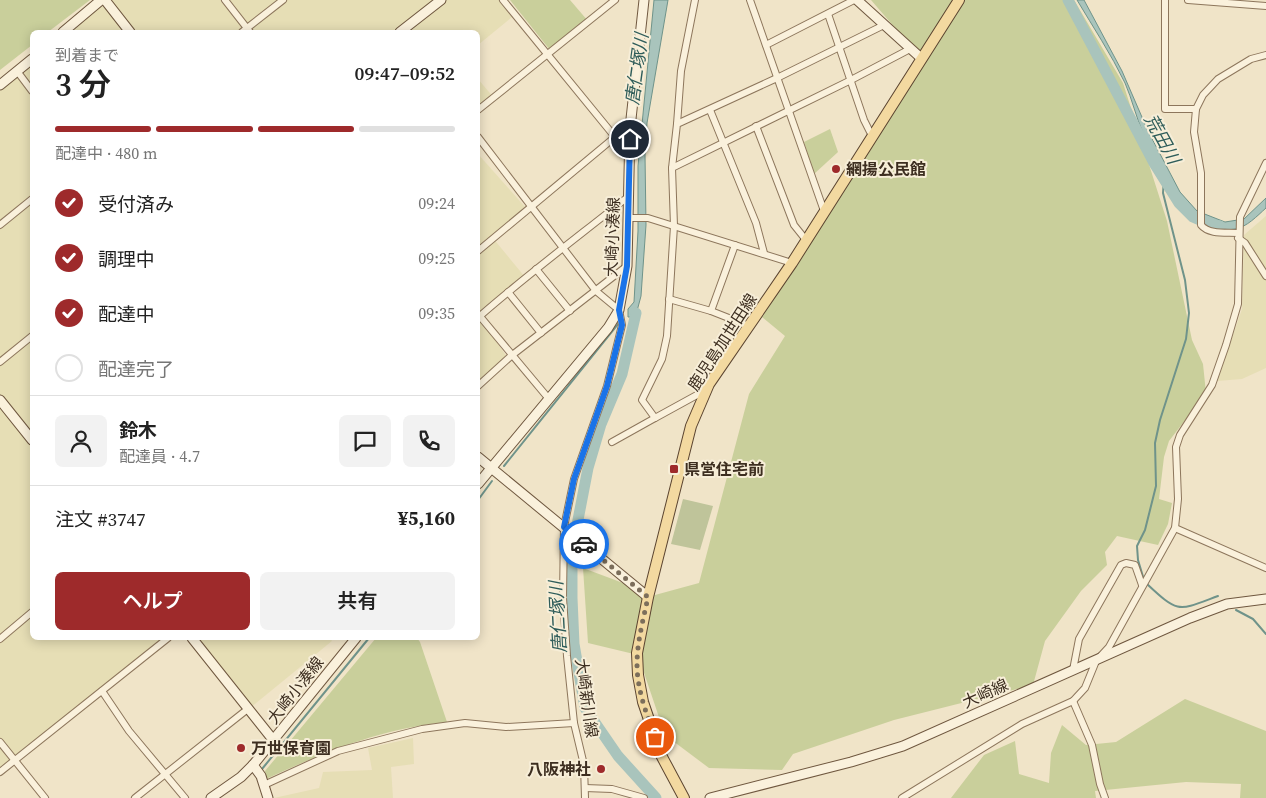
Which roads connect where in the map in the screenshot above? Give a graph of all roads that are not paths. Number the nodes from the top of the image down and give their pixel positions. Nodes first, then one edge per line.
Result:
1 (103, 0) edge
2 (225, 0) edge
3 (283, 0) edge
4 (441, 0) edge
5 (504, 0) edge
6 (615, 0) edge
7 (644, 0) edge
8 (695, 0) edge
9 (750, 0) edge
10 (856, 0) edge
11 (958, 0) edge
12 (1165, 0) edge
13 (1188, 0) edge
14 (1266, 6) edge
15 (828, 14) junction
16 (884, 25) junction
17 (66, 30) edge
18 (128, 30) edge
19 (245, 30) edge
20 (247, 30) edge
21 (403, 30) edge
22 (766, 45) junction
23 (839, 47) junction
24 (910, 49) junction
25 (548, 53) junction
26 (1266, 55) edge
27 (922, 58) junction
28 (30, 61) edge
29 (18, 71) junction
30 (777, 78) junction
31 (851, 80) junction
32 (0, 85) edge
33 (30, 88) edge
34 (480, 108) edge
35 (1196, 109) junction
36 (710, 110) junction
37 (789, 111) junction
38 (677, 124) junction
39 (756, 126) junction
40 (630, 128) junction
41 (874, 134) junction
42 (615, 137) junction
43 (480, 140) edge
44 (724, 142) junction
45 (629, 149) junction
46 (1266, 163) edge
47 (672, 168) junction
48 (628, 196) junction
49 (30, 201) edge
50 (532, 207) junction
51 (824, 211) junction
52 (632, 218) junction
53 (0, 225) edge
54 (674, 226) junction
55 (1238, 234) junction
56 (806, 240) junction
57 (735, 245) junction
58 (480, 249) edge
59 (565, 249) junction
60 (764, 253) junction
61 (792, 263) junction
62 (627, 266) junction
63 (536, 269) junction
64 (1266, 276) edge
65 (596, 291) junction
66 (508, 292) junction
67 (669, 299) junction
68 (619, 310) junction
69 (570, 311) junction
70 (711, 311) junction
71 (480, 314) edge
72 (480, 316) edge
73 (749, 326) junction
74 (541, 333) junction
75 (30, 338) edge
76 (510, 356) junction
77 (0, 362) edge
78 (480, 384) edge
79 (706, 390) junction
80 (549, 399) junction
81 (0, 400) edge
82 (654, 418) junction
83 (30, 438) edge
84 (612, 442) dead end
85 (480, 459) edge
86 (490, 469) junction
87 (480, 479) edge
88 (1175, 528) junction
89 (566, 529) junction
90 (1266, 568) edge
91 (654, 576) junction
92 (634, 585) junction
93 (1142, 585) junction
94 (648, 597) junction
95 (1266, 599) edge
96 (30, 614) edge
97 (0, 639) edge
98 (166, 640) edge
99 (194, 640) edge
100 (354, 640) edge
101 (1096, 661) junction
102 (1074, 670) junction
103 (102, 691) junction
104 (1073, 701) junction
105 (249, 708) junction
106 (574, 723) junction
107 (274, 741) junction
108 (0, 742) edge
109 (14, 760) junction
110 (253, 765) junction
111 (0, 772) edge
112 (165, 775) junction
113 (264, 785) junction
114 (585, 788) junction
115 (45, 798) edge
116 (136, 798) edge
117 (185, 798) edge
118 (211, 798) edge
119 (268, 798) edge
120 (585, 798) edge
121 (644, 798) edge
122 (684, 798) edge
123 (710, 798) edge
124 (902, 798) edge
125 (1105, 798) edge

1 - 17 street
1 - 18 street
2 - 19 street
3 - 20 street
4 - 21 street
5 - 25 street
6 - 25 street
7 - 40 street, 大崎小湊線
8 - 38 street
9 - 22 street
10 - 15 street
10 - 16 street
11 - 27 main road, 鹿児島加世田線
12 - 35 street
13 - 14 street
15 - 22 street
15 - 23 street
16 - 23 street
16 - 24 street
22 - 30 street
23 - 30 street
23 - 31 street
24 - 27 street
24 - 31 street
25 - 34 street
25 - 42 street
26 - 35 street
27 - 41 main road, 鹿児島加世田線
28 - 29 street
29 - 32 street
29 - 33 street
30 - 36 street
30 - 37 street
31 - 37 street
31 - 41 street
35 - 55 street
36 - 38 street
36 - 44 street
37 - 39 street
37 - 51 street
38 - 47 street
39 - 44 street
39 - 56 street
40 - 42 street
40 - 45 street, 大崎小湊線
41 - 51 main road, 鹿児島加世田線
42 - 45 street
42 - 50 street
43 - 50 street
44 - 47 street
44 - 60 street
45 - 48 street, 大崎小湊線
46 - 55 street
47 - 54 street
48 - 52 street, 大崎小湊線
48 - 59 street
49 - 53 street
50 - 58 street
50 - 59 street
51 - 56 main road, 鹿児島加世田線
52 - 54 street
52 - 62 street, 大崎小湊線
54 - 57 street
54 - 67 street
55 - 64 street
55 - 88 street
56 - 61 main road, 鹿児島加世田線
57 - 60 street
57 - 70 street
59 - 63 street
59 - 65 street
60 - 61 street
61 - 73 main road, 鹿児島加世田線
62 - 65 street
62 - 68 street, 大崎小湊線
63 - 66 street
63 - 69 street
65 - 68 street
65 - 69 street
66 - 71 street
66 - 74 street
67 - 70 street
67 - 82 street
68 - 80 street, 大崎小湊線
68 - 89 street, 大崎新川線
69 - 74 street
70 - 73 street
72 - 76 street
73 - 79 main road, 鹿児島加世田線
74 - 76 street
75 - 77 street
76 - 78 street
76 - 80 street
79 - 82 street
79 - 91 main road, 鹿児島加世田線
80 - 86 street, 大崎小湊線
81 - 83 street
82 - 84 street
85 - 86 street
86 - 87 street, 大崎小湊線
86 - 89 street
88 - 90 street
88 - 93 street
89 - 92 street
89 - 106 street, 大崎新川線
91 - 92 street
91 - 94 main road, 鹿児島加世田線
92 - 94 street
93 - 101 street
93 - 102 street
94 - 122 main road, 鹿児島加世田線
95 - 101 street, 大崎線
96 - 97 street
98 - 103 street
99 - 105 street
100 - 107 street, 大崎小湊線
101 - 102 street, 大崎線
101 - 104 street
102 - 123 street, 大崎線
103 - 109 street
103 - 112 street
104 - 124 street
104 - 125 street
105 - 107 street
105 - 112 street
106 - 113 street
106 - 114 street, 大崎新川線
107 - 110 street, 大崎小湊線
108 - 109 street
109 - 111 street
109 - 115 street
110 - 113 street
110 - 118 street, 大崎小湊線
112 - 116 street
112 - 117 street
113 - 119 street
114 - 120 street, 大崎新川線
114 - 121 street

